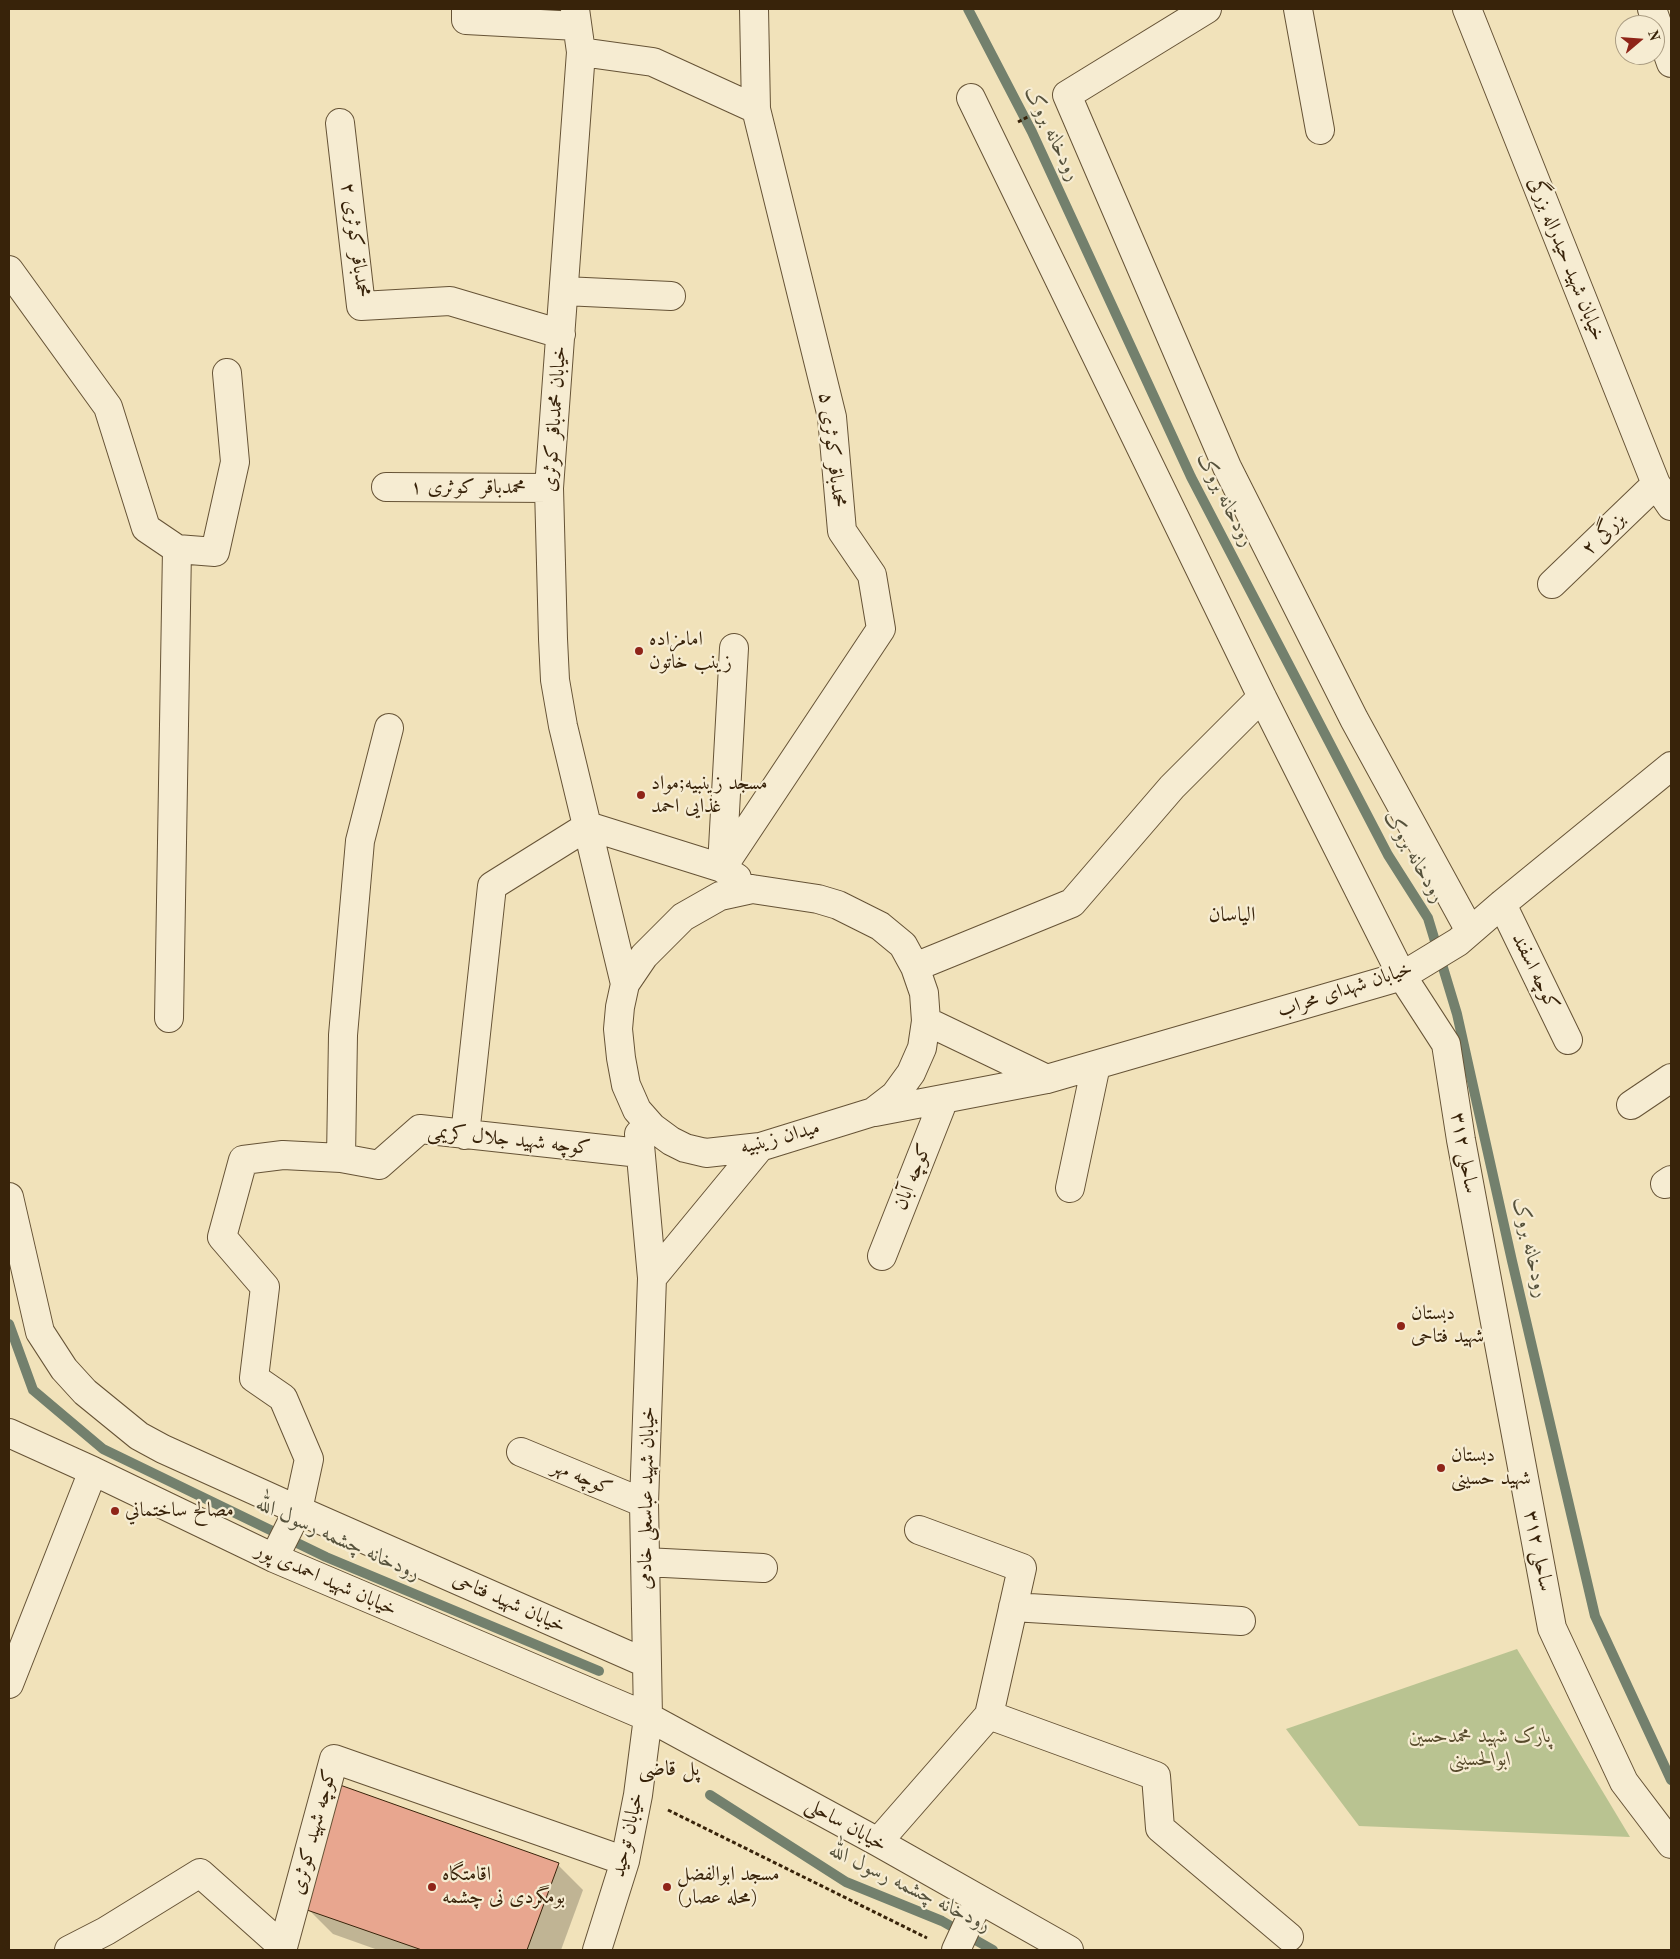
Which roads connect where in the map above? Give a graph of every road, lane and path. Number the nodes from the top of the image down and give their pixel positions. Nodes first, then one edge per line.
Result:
1 (466, 9) edge
2 (754, 9) edge
3 (1207, 9) edge
4 (1298, 9) edge
5 (1466, 9) edge
6 (1652, 9) edge
7 (578, 29) edge
8 (1671, 63) edge
9 (971, 98) dead end
10 (756, 109) junction
11 (340, 123) dead end
12 (1320, 130) dead end
13 (9, 270) edge
14 (564, 291) junction
15 (671, 296) dead end
16 (561, 334) junction
17 (227, 372) dead end
18 (1656, 484) junction
19 (386, 487) dead end
20 (549, 488) junction
21 (1671, 506) edge
22 (177, 549) junction
23 (1552, 584) dead end
24 (734, 648) dead end
25 (1262, 697) junction
26 (389, 728) dead end
27 (1669, 773) edge
28 (588, 826) junction
29 (722, 868) junction
30 (752, 890) junction
31 (1502, 904) junction
32 (1464, 936) junction
33 (915, 967) junction
34 (1408, 973) junction
35 (625, 984) junction
36 (169, 1018) dead end
37 (926, 1021) junction
38 (1568, 1040) dead end
39 (1096, 1065) junction
40 (1671, 1078) edge
41 (1047, 1079) junction
42 (944, 1099) junction
43 (1630, 1105) dead end
44 (638, 1110) junction
45 (873, 1112) junction
46 (465, 1134) junction
47 (760, 1147) junction
48 (640, 1153) junction
49 (341, 1158) junction
50 (1070, 1188) dead end
51 (9, 1197) edge
52 (882, 1256) dead end
53 (652, 1278) junction
54 (9, 1433) edge
55 (521, 1452) dead end
56 (93, 1471) junction
57 (644, 1503) junction
58 (296, 1514) junction
59 (918, 1530) dead end
60 (276, 1555) junction
61 (645, 1562) junction
62 (763, 1568) dead end
63 (1012, 1607) junction
64 (1241, 1621) dead end
65 (646, 1663) junction
66 (9, 1684) edge
67 (988, 1715) junction
68 (648, 1717) junction
69 (638, 1796) junction
70 (878, 1842) junction
71 (1671, 1844) edge
72 (624, 1861) junction
73 (977, 1906) junction
74 (1288, 1937) dead end
75 (950, 1944) edge
76 (69, 1950) edge
77 (597, 1950) edge
78 (1069, 1950) edge

1 - 7 street
2 - 10 street, محمدباقر کوثری ۵
3 - 32 street
4 - 12 street
5 - 18 street, خیابان شهید حیدراله بزرگی
6 - 8 street
7 - 10 street
7 - 14 street, خیابان محمدباقر کوثری
9 - 25 street, ساحلی ۳۱۲
10 - 29 street, محمدباقر کوثری ۵
11 - 16 street, محمدباقر کوثری ۲
13 - 22 street
14 - 15 street
14 - 16 street, خیابان محمدباقر کوثری
16 - 20 street, خیابان محمدباقر کوثری
17 - 22 street
18 - 21 street, خیابان شهید حیدراله بزرگی
18 - 23 street, بزرگی ۲
19 - 20 street, محمدباقر کوثری ۱
20 - 28 street, خیابان محمدباقر کوثری
22 - 36 street
24 - 29 street
25 - 33 street
25 - 34 street, ساحلی ۳۱۲
26 - 49 street
27 - 31 street, خیابان شهدای محراب
28 - 29 street
28 - 35 street, خیابان محمدباقر کوثری
28 - 46 street
29 - 30 street
30 - 33 street, میدان زینبیه
30 - 35 street, میدان زینبیه
31 - 32 street, خیابان شهدای محراب
31 - 38 street, کوچه اسفند
32 - 34 street, خیابان شهدای محراب
33 - 37 street, میدان زینبیه
34 - 39 street, خیابان شهدای محراب
34 - 71 street, ساحلی ۳۱۲
35 - 44 street, میدان زینبیه
37 - 41 street
37 - 45 street, میدان زینبیه
39 - 41 street, خیابان شهدای محراب
39 - 50 street
40 - 43 street
41 - 42 street, خیابان شهدای محراب
42 - 45 street, خیابان شهدای محراب
42 - 52 street, کوچه آبان
44 - 47 street, میدان زینبیه
44 - 48 street, خیابان شهید عباسعلی خادمی
45 - 47 street, میدان زینبیه
46 - 48 street, کوچه شهید جلال کریمی
46 - 49 street, کوچه شهید جلال کریمی
47 - 53 street
48 - 53 street, خیابان شهید عباسعلی خادمی
49 - 58 street, کوچه شهید جلال کریمی
51 - 58 street, خیابان شهید فتاحی
53 - 57 street, خیابان شهید عباسعلی خادمی
54 - 56 street, خیابان شهید احمدی پور
55 - 57 street, کوچه مهر
56 - 60 street, خیابان شهید احمدی پور
56 - 66 street
57 - 61 street, خیابان شهید عباسعلی خادمی
58 - 60 street
58 - 65 street, خیابان شهید فتاحی
59 - 63 street
60 - 68 street, خیابان شهید احمدی پور
61 - 62 street
61 - 65 street, خیابان شهید عباسعلی خادمی
63 - 64 street
63 - 67 street
65 - 68 street, خیابان شهید عباسعلی خادمی
67 - 70 street
67 - 74 street
68 - 69 street, خیابان توحید
68 - 70 street, خیابان ساحلی
69 - 72 street, خیابان توحید
69 - 75 path
70 - 73 street, خیابان ساحلی
72 - 76 street, کوچه شهید کوثری
72 - 77 street, خیابان توحید
73 - 75 street
73 - 78 street, خیابان ساحلی

